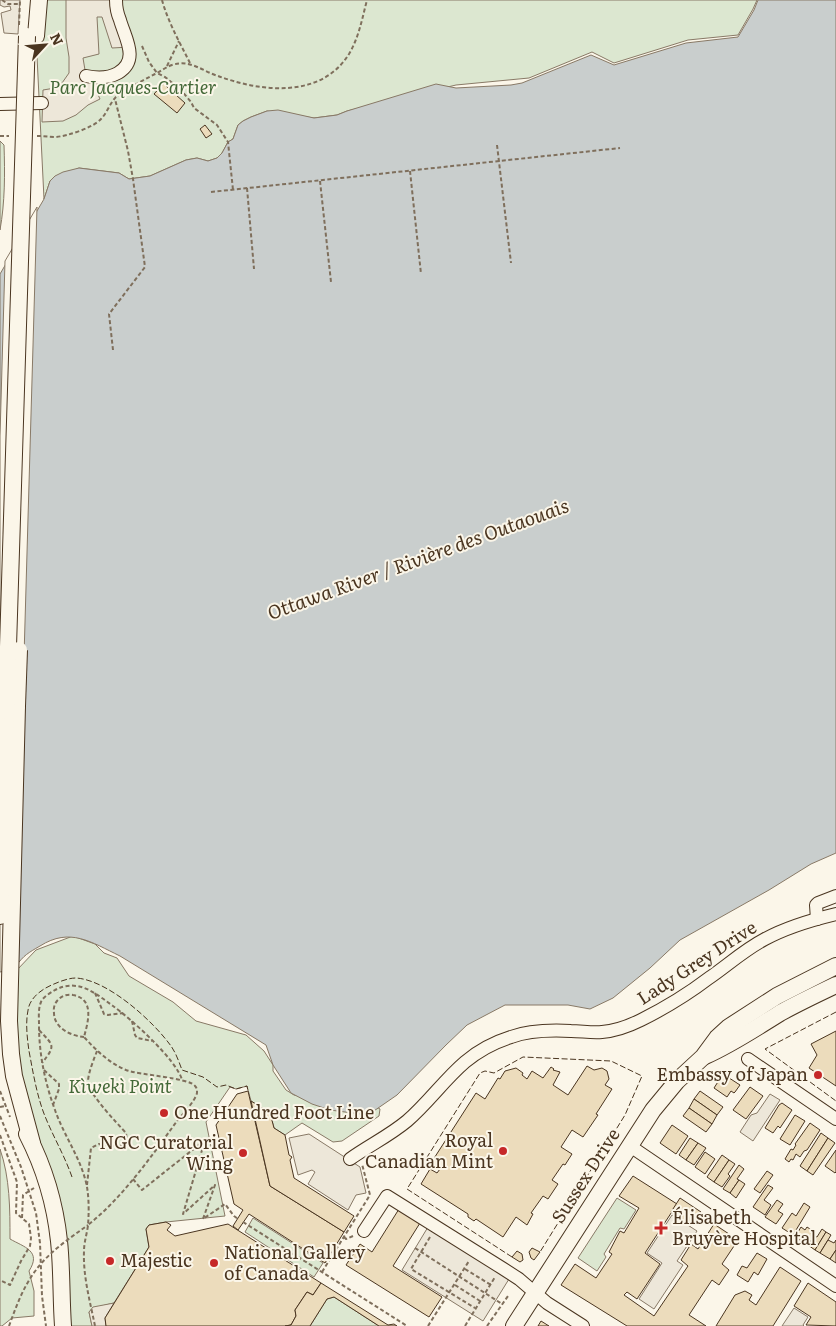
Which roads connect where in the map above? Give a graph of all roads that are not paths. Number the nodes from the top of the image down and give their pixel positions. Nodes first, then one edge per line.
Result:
1 (39, 0) edge
2 (116, 0) edge
3 (24, 2) edge
4 (28, 33) junction
5 (86, 76) dead end
6 (42, 103) dead end
7 (0, 104) edge
8 (836, 896) edge
9 (836, 914) edge
10 (0, 916) edge
11 (817, 919) junction
12 (836, 966) edge
13 (836, 985) edge
14 (0, 1054) edge
15 (703, 1057) junction
16 (748, 1058) dead end
17 (836, 1119) edge
18 (32, 1143) junction
19 (630, 1146) junction
20 (354, 1155) road end
21 (364, 1231) dead end
22 (836, 1286) edge
23 (535, 1293) junction
24 (64, 1326) edge
25 (514, 1326) edge
26 (583, 1326) edge

1 - 4 main road
2 - 5 street
3 - 4 main road
4 - 10 main road, bridge
4 - 18 main road, bridge
6 - 7 street
8 - 11 street
9 - 11 street, Lady Grey Drive
11 - 20 street, Lady Grey Drive
12 - 15 main road, Sussex Drive
13 - 15 main road, Sussex Drive
14 - 18 main road
15 - 19 main road, Sussex Drive
16 - 17 street
18 - 24 main road
19 - 22 street
19 - 23 main road, Sussex Drive
21 - 23 street
23 - 25 main road, Sussex Drive
23 - 26 street

